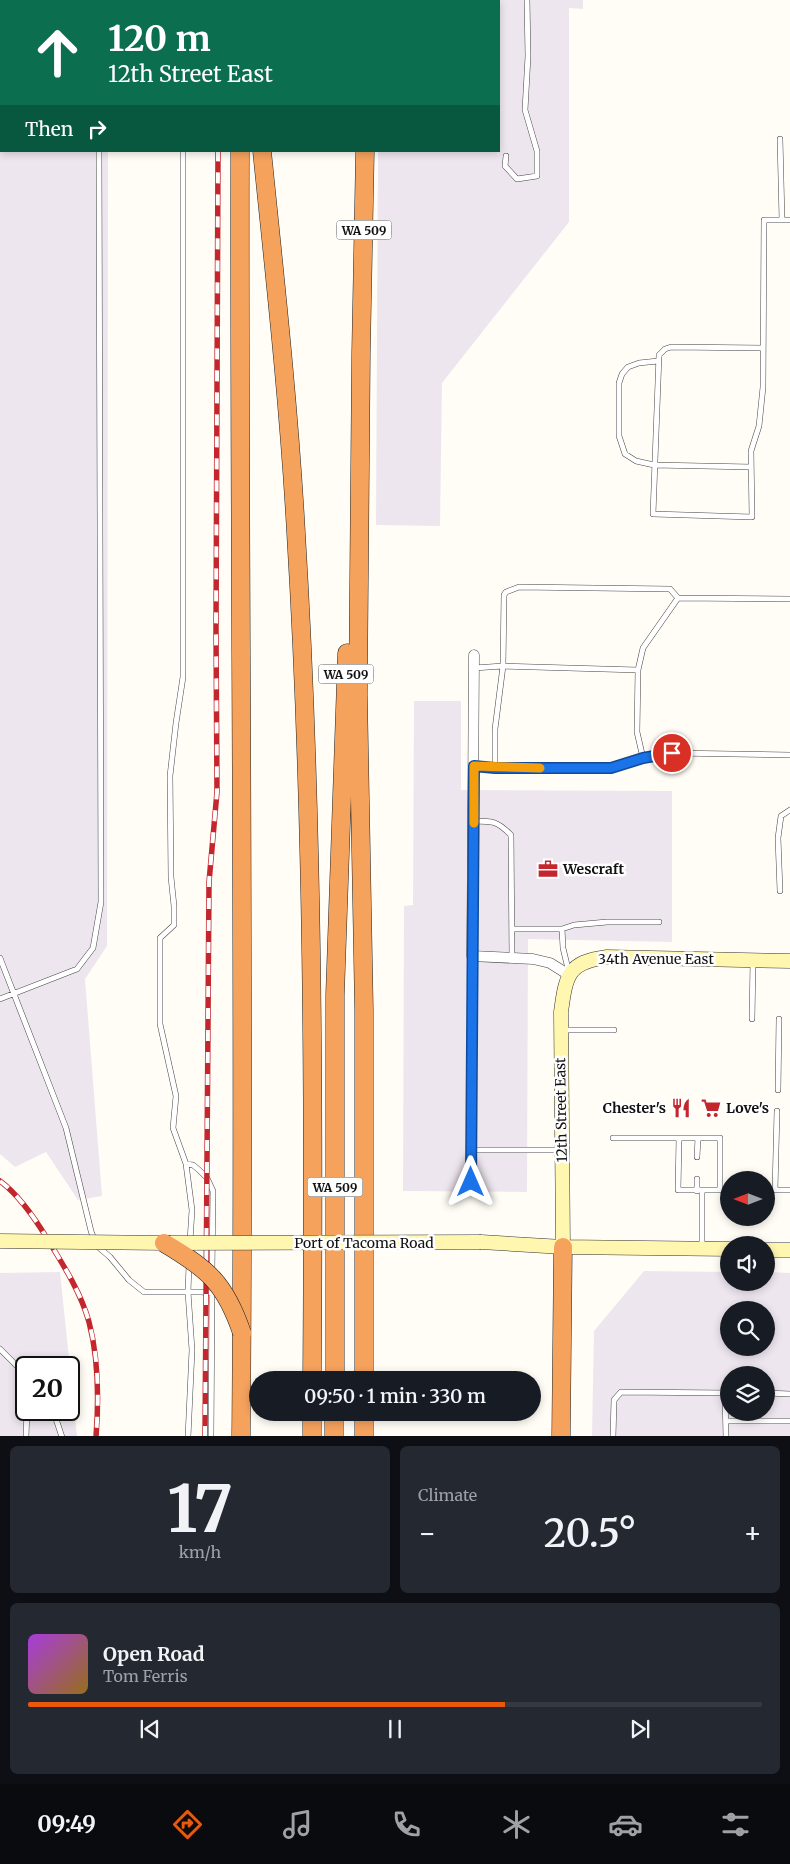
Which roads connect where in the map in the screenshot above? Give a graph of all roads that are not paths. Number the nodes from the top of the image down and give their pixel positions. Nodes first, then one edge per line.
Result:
1 (527, 0) edge
2 (780, 139) dead end
3 (100, 152) edge
4 (183, 152) edge
5 (240, 152) edge
6 (262, 152) edge
7 (365, 152) edge
8 (506, 156) dead end
9 (782, 220) junction
10 (790, 220) edge
11 (763, 348) junction
12 (361, 353) junction
13 (658, 361) junction
14 (654, 465) junction
15 (751, 468) junction
16 (678, 598) junction
17 (790, 599) edge
18 (474, 655) dead end
19 (503, 666) junction
20 (474, 668) junction
21 (638, 670) junction
22 (790, 755) edge
23 (643, 758) junction
24 (474, 766) junction
25 (495, 768) junction
26 (790, 810) edge
27 (474, 821) junction
28 (780, 891) dead end
29 (659, 922) dead end
30 (512, 929) junction
31 (562, 929) junction
32 (472, 956) junction
33 (0, 958) edge
34 (512, 958) junction
35 (753, 960) junction
36 (790, 961) edge
37 (569, 975) junction
38 (14, 994) junction
39 (0, 999) edge
40 (752, 1019) dead end
41 (779, 1019) dead end
42 (561, 1030) junction
43 (614, 1030) dead end
44 (778, 1090) dead end
45 (777, 1112) dead end
46 (613, 1138) dead end
47 (679, 1138) junction
48 (698, 1138) junction
49 (471, 1150) junction
50 (562, 1150) junction
51 (697, 1157) dead end
52 (186, 1164) junction
53 (720, 1171) edge
54 (697, 1179) dead end
55 (471, 1182) dead end
56 (720, 1190) edge
57 (775, 1190) joint
58 (790, 1190) edge
59 (699, 1191) junction
60 (0, 1241) edge
61 (164, 1243) junction
62 (242, 1243) junction
63 (190, 1246) dead end
64 (562, 1247) junction
65 (702, 1248) junction
66 (720, 1249) edge
67 (775, 1250) edge
68 (790, 1250) edge
69 (189, 1255) dead end
70 (188, 1292) junction
71 (212, 1293) junction
72 (242, 1333) junction
73 (0, 1349) edge
74 (15, 1364) edge
75 (312, 1371) edge
76 (334, 1371) edge
77 (364, 1371) edge
78 (720, 1393) edge
79 (775, 1393) edge
80 (790, 1394) edge
81 (27, 1421) edge
82 (57, 1421) edge
83 (312, 1421) edge
84 (334, 1421) edge
85 (364, 1421) edge
86 (726, 1421) edge
87 (775, 1421) edge
88 (790, 1421) edge
89 (364, 1435) edge
90 (26, 1436) edge
91 (62, 1436) edge
92 (188, 1436) edge
93 (211, 1436) edge
94 (242, 1436) edge
95 (312, 1436) edge
96 (334, 1436) edge
97 (561, 1436) edge
98 (612, 1436) edge
99 (726, 1436) edge

1 - 8 lane
2 - 9 lane
3 - 38 lane
4 - 52 lane
5 - 62 highway
6 - 75 highway, WA 509
7 - 12 highway, WA 509
9 - 10 lane
9 - 11 lane
11 - 13 lane
11 - 15 lane
12 - 76 highway, WA 509
12 - 77 highway
13 - 14 lane
13 - 14 lane
14 - 15 lane
14 - 15 lane
16 - 17 lane
16 - 19 lane
16 - 21 lane
18 - 20 street
19 - 20 lane
19 - 21 lane
19 - 25 lane
20 - 24 street
21 - 23 lane
22 - 23 lane
23 - 25 lane
24 - 25 lane
24 - 27 street
26 - 28 lane
27 - 30 lane
27 - 32 street
29 - 31 lane
30 - 31 lane
30 - 34 lane
31 - 37 lane
32 - 34 street
32 - 49 lane
33 - 38 lane
34 - 37 street
35 - 36 main road, 34th Avenue East
35 - 37 main road, 34th Avenue East
35 - 40 lane
37 - 42 main road, 12th Street East
38 - 39 lane
38 - 70 lane
41 - 44 lane
42 - 43 lane
42 - 50 main road, 12th Street East
45 - 57 lane
46 - 47 lane
47 - 48 lane
47 - 59 lane
48 - 51 lane
48 - 53 lane
49 - 50 lane
49 - 55 lane
50 - 64 main road, 12th Street East
52 - 63 lane
52 - 71 lane
54 - 59 lane
56 - 59 lane
57 - 58 lane
59 - 65 lane
60 - 61 main road, Port of Tacoma Road, bridge
61 - 62 main road, Port of Tacoma Road, bridge
61 - 72 highway, bridge
62 - 64 main road, Port of Tacoma Road, bridge
62 - 72 highway, bridge
64 - 65 main road, Port of Tacoma Road
64 - 97 highway
65 - 66 main road, Port of Tacoma Road
67 - 68 main road
69 - 70 lane
70 - 71 lane
70 - 92 lane
71 - 93 lane
72 - 94 highway
73 - 74 lane
78 - 98 lane
79 - 80 lane
81 - 90 lane
82 - 91 lane
83 - 95 highway
84 - 96 highway
85 - 89 highway
86 - 99 lane
87 - 88 lane

